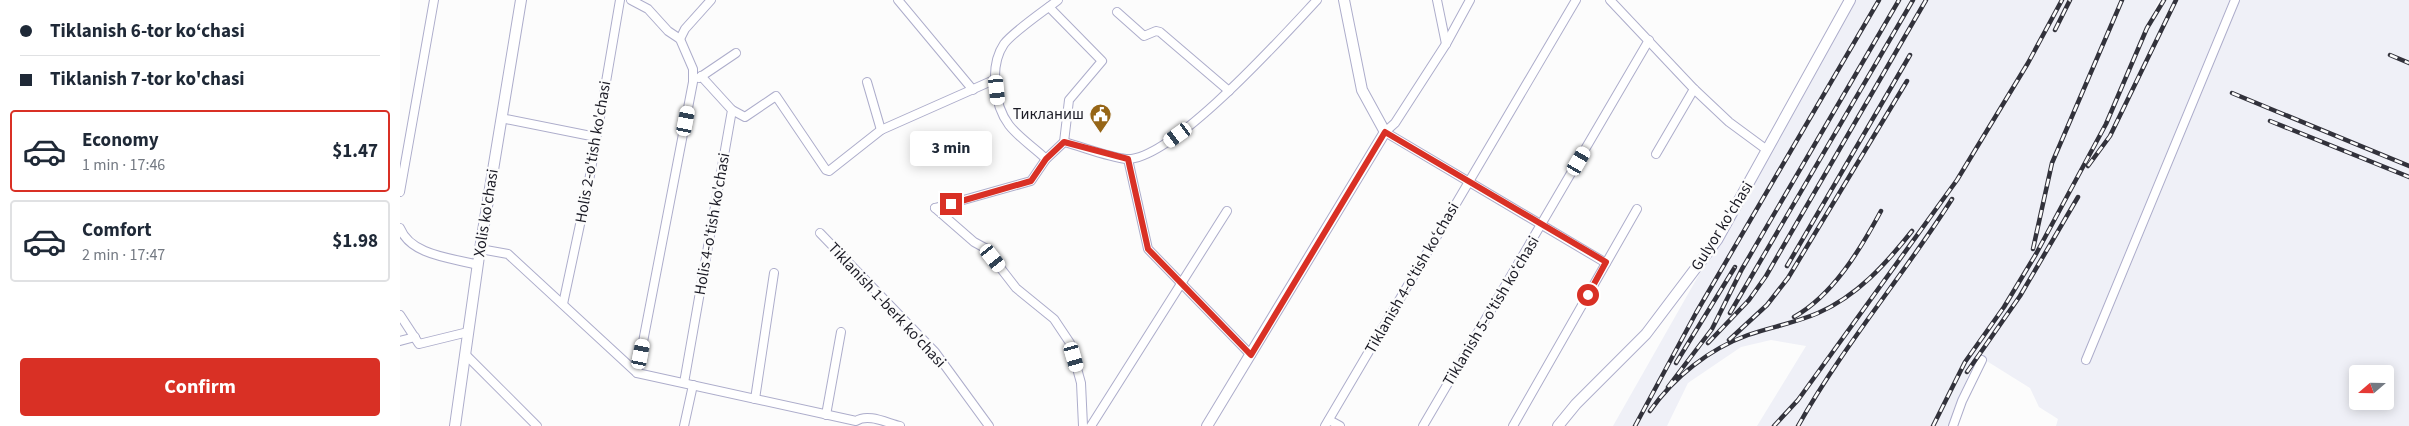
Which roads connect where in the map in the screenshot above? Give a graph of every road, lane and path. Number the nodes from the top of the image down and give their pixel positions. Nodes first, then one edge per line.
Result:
1 (434, 0) edge
2 (522, 0) edge
3 (620, 0) edge
4 (631, 0) edge
5 (711, 0) edge
6 (1058, 0) edge
7 (1317, 0) edge
8 (1344, 0) edge
9 (1437, 0) edge
10 (1470, 0) edge
11 (1576, 0) edge
12 (1610, 0) edge
13 (1850, 0) edge
14 (2235, 0) edge
15 (901, 1) edge
16 (1049, 7) junction
17 (1117, 12) dead end
18 (680, 39) junction
19 (1649, 40) junction
20 (1446, 44) junction
21 (736, 53) dead end
22 (701, 76) junction
23 (996, 79) junction
24 (693, 82) junction
25 (867, 82) dead end
26 (1694, 89) junction
27 (973, 90) junction
28 (1229, 91) junction
29 (732, 110) junction
30 (501, 118) junction
31 (881, 130) junction
32 (1385, 132) junction
33 (596, 137) junction
34 (1064, 142) junction
35 (1767, 150) junction
36 (1656, 154) dead end
37 (1046, 159) junction
38 (1128, 159) junction
39 (1469, 181) junction
40 (400, 192) edge
41 (1637, 209) dead end
42 (1227, 212) dead end
43 (1543, 224) junction
44 (400, 228) edge
45 (820, 233) dead end
46 (480, 249) junction
47 (1606, 262) junction
48 (478, 265) junction
49 (774, 273) dead end
50 (1180, 284) junction
51 (563, 304) junction
52 (400, 315) edge
53 (468, 332) junction
54 (841, 332) dead end
55 (415, 338) junction
56 (400, 341) edge
57 (1251, 355) junction
58 (467, 356) junction
59 (1982, 360) dead end
60 (2086, 360) dead end
61 (637, 373) junction
62 (684, 383) junction
63 (693, 385) junction
64 (755, 399) junction
65 (826, 415) junction
66 (1327, 423) edge
67 (855, 424) edge
68 (455, 426) edge
69 (536, 426) edge
70 (684, 426) edge
71 (900, 426) edge
72 (989, 426) edge
73 (1083, 426) edge
74 (1091, 426) edge
75 (1207, 426) edge
76 (1340, 426) edge
77 (1423, 426) edge
78 (1513, 426) edge
79 (1558, 426) edge
80 (1953, 426) edge

1 - 40 street
2 - 30 street, Xolis ko'chasi
3 - 33 street, Holis 2-o'tish ko'chasi
4 - 18 street
5 - 18 street
6 - 16 street
7 - 28 street
8 - 32 street
9 - 20 street
10 - 20 street
11 - 39 street, Tiklanish 4-o'tish ko‘chasi
12 - 19 street
13 - 35 street, Gulyor ko'chasi
14 - 60 street
15 - 27 street
16 - 23 street
16 - 34 street
17 - 28 street
18 - 24 street
19 - 26 street
19 - 43 street, Tiklanish 5-o'tish ko‘chasi
20 - 32 street
21 - 22 street
22 - 24 street
22 - 29 street
23 - 27 street
23 - 37 street
24 - 61 street
25 - 31 street
26 - 35 street
26 - 36 street
27 - 31 street
28 - 38 street
29 - 31 street
29 - 62 street, Holis 4-o'tish ko'chasi
30 - 33 street
30 - 46 street, Xolis ko'chasi
32 - 39 street
32 - 57 street
33 - 51 street, Holis 2-o'tish ko'chasi
34 - 37 street
34 - 38 street
35 - 79 street, Gulyor ko'chasi
37 - 73 street
38 - 50 street
39 - 43 street
39 - 66 street, Tiklanish 4-o'tish ko‘chasi
41 - 47 street
42 - 50 street
43 - 47 street
43 - 77 street, Tiklanish 5-o'tish ko‘chasi
44 - 48 street
45 - 72 street, Tiklanish 1-berk ko'chasi
46 - 48 street, Xolis ko'chasi
46 - 51 street
47 - 78 street
48 - 53 street, Xolis ko'chasi
49 - 64 street
50 - 57 street
50 - 74 street
51 - 61 street
52 - 55 street
53 - 55 street
53 - 58 street, Xolis ko'chasi
54 - 65 street
55 - 56 street
57 - 75 street
58 - 68 street, Xolis ko'chasi
58 - 69 street
59 - 80 street
61 - 62 street
62 - 63 street
63 - 64 street
63 - 70 street
64 - 65 street
65 - 67 street
66 - 76 street
67 - 71 street

